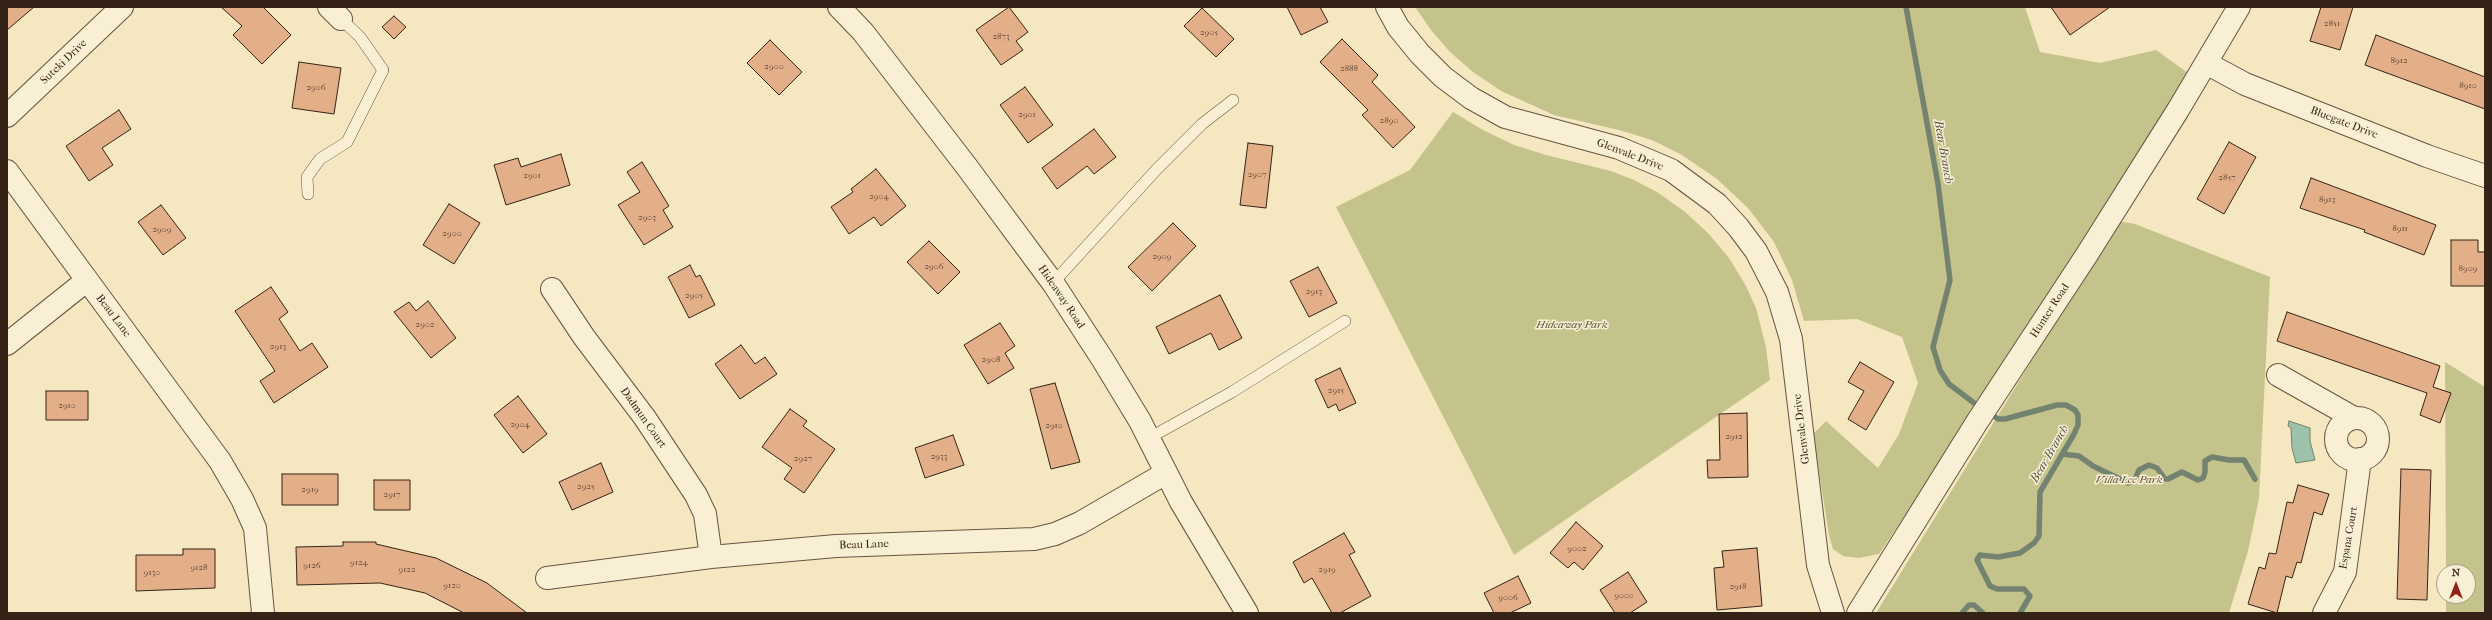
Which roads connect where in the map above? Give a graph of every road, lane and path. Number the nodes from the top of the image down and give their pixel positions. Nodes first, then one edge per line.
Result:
1 (122, 7) edge
2 (838, 7) edge
3 (1387, 7) edge
4 (2239, 7) edge
5 (335, 13) edge
6 (2206, 63) junction
7 (1233, 100) dead end
8 (7, 116) edge
9 (7, 171) edge
10 (2485, 176) edge
11 (308, 194) dead end
12 (86, 281) junction
13 (1053, 283) junction
14 (552, 289) dead end
15 (1345, 321) dead end
16 (7, 344) edge
17 (2278, 375) dead end
18 (2354, 418) junction
19 (1149, 438) junction
20 (2360, 459) junction
21 (1166, 473) junction
22 (711, 557) junction
23 (547, 578) dead end
24 (264, 613) edge
25 (1247, 613) edge
26 (1833, 613) edge
27 (1858, 613) edge
28 (2324, 613) edge

1 - 8 street, Suteki Drive
2 - 13 street, Hideaway Road
3 - 26 street, Glenvale Drive
4 - 6 street, Hunter Road
5 - 11 lane
6 - 10 street, Bluegate Drive
6 - 27 street, Hunter Road
7 - 13 lane
9 - 12 street, Beau Lane
12 - 16 street
12 - 24 street, Beau Lane
13 - 19 street, Hideaway Road
14 - 22 street, Dadmun Court
15 - 19 lane
17 - 18 street
18 - 20 street
18 - 20 street
19 - 21 street, Hideaway Road
20 - 28 street, Espana Court
21 - 22 street, Beau Lane
21 - 25 street, Hideaway Road
22 - 23 street, Beau Lane

